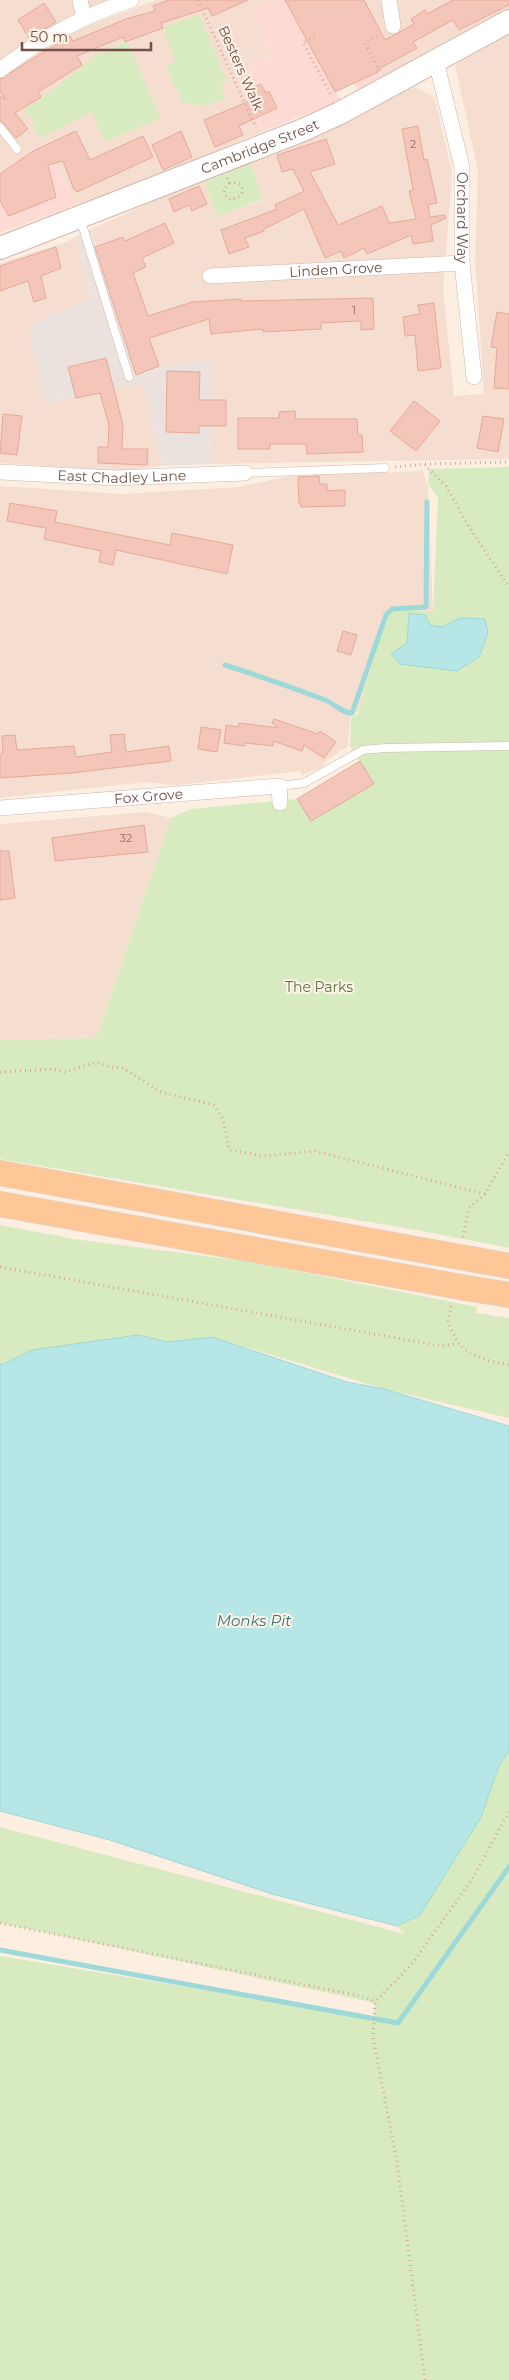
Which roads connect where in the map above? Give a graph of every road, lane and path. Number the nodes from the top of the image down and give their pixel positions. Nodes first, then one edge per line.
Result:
1 (80, 0) edge
2 (131, 0) edge
3 (198, 0) edge
4 (389, 0) edge
5 (84, 17) junction
6 (509, 21) edge
7 (393, 26) joint
8 (314, 37) dead end
9 (436, 61) junction
10 (0, 70) edge
11 (388, 87) junction
12 (340, 113) junction
13 (0, 128) edge
14 (263, 145) junction
15 (18, 149) dead end
16 (220, 162) junction
17 (229, 183) junction
18 (79, 216) junction
19 (0, 248) edge
20 (462, 263) junction
21 (210, 276) dead end
22 (129, 377) dead end
23 (474, 377) dead end
24 (509, 462) edge
25 (424, 464) junction
26 (385, 468) joint
27 (0, 472) edge
28 (245, 473) joint
29 (509, 587) edge
30 (509, 746) edge
31 (279, 786) junction
32 (280, 803) dead end
33 (0, 808) edge
34 (0, 1072) edge
35 (509, 1152) edge
36 (0, 1174) edge
37 (485, 1194) junction
38 (0, 1204) edge
39 (467, 1251) junction
40 (509, 1266) edge
41 (0, 1268) edge
42 (459, 1295) junction
43 (509, 1295) edge
44 (458, 1343) junction
45 (509, 1365) edge
46 (509, 1812) edge
47 (0, 1922) edge
48 (375, 2002) junction
49 (425, 2380) edge

1 - 5 street
2 - 5 street
3 - 14 path, Besters Walk
4 - 7 street
5 - 10 street
6 - 9 main road, Cambridge Street
7 - 11 path
8 - 12 path
9 - 11 main road, Cambridge Street
9 - 20 street, Orchard Way
11 - 12 main road, Cambridge Street
12 - 14 main road, Cambridge Street
13 - 15 lane
14 - 16 main road, Cambridge Street
16 - 17 path
16 - 18 main road, Cambridge Street
17 - 17 path
18 - 19 main road, Cambridge Street
18 - 22 lane
20 - 21 street, Linden Grove
20 - 23 street, Orchard Way
24 - 25 path
25 - 26 path
25 - 29 path
26 - 28 lane
27 - 28 street, East Chadley Lane
30 - 31 lane
31 - 32 street
31 - 33 street, Fox Grove
34 - 37 path
35 - 37 path
36 - 39 main road, bridge
37 - 39 path
38 - 42 main road, bridge
39 - 40 main road
41 - 44 path
42 - 43 main road
42 - 44 path
44 - 45 path
46 - 48 path
47 - 48 path
48 - 49 path

